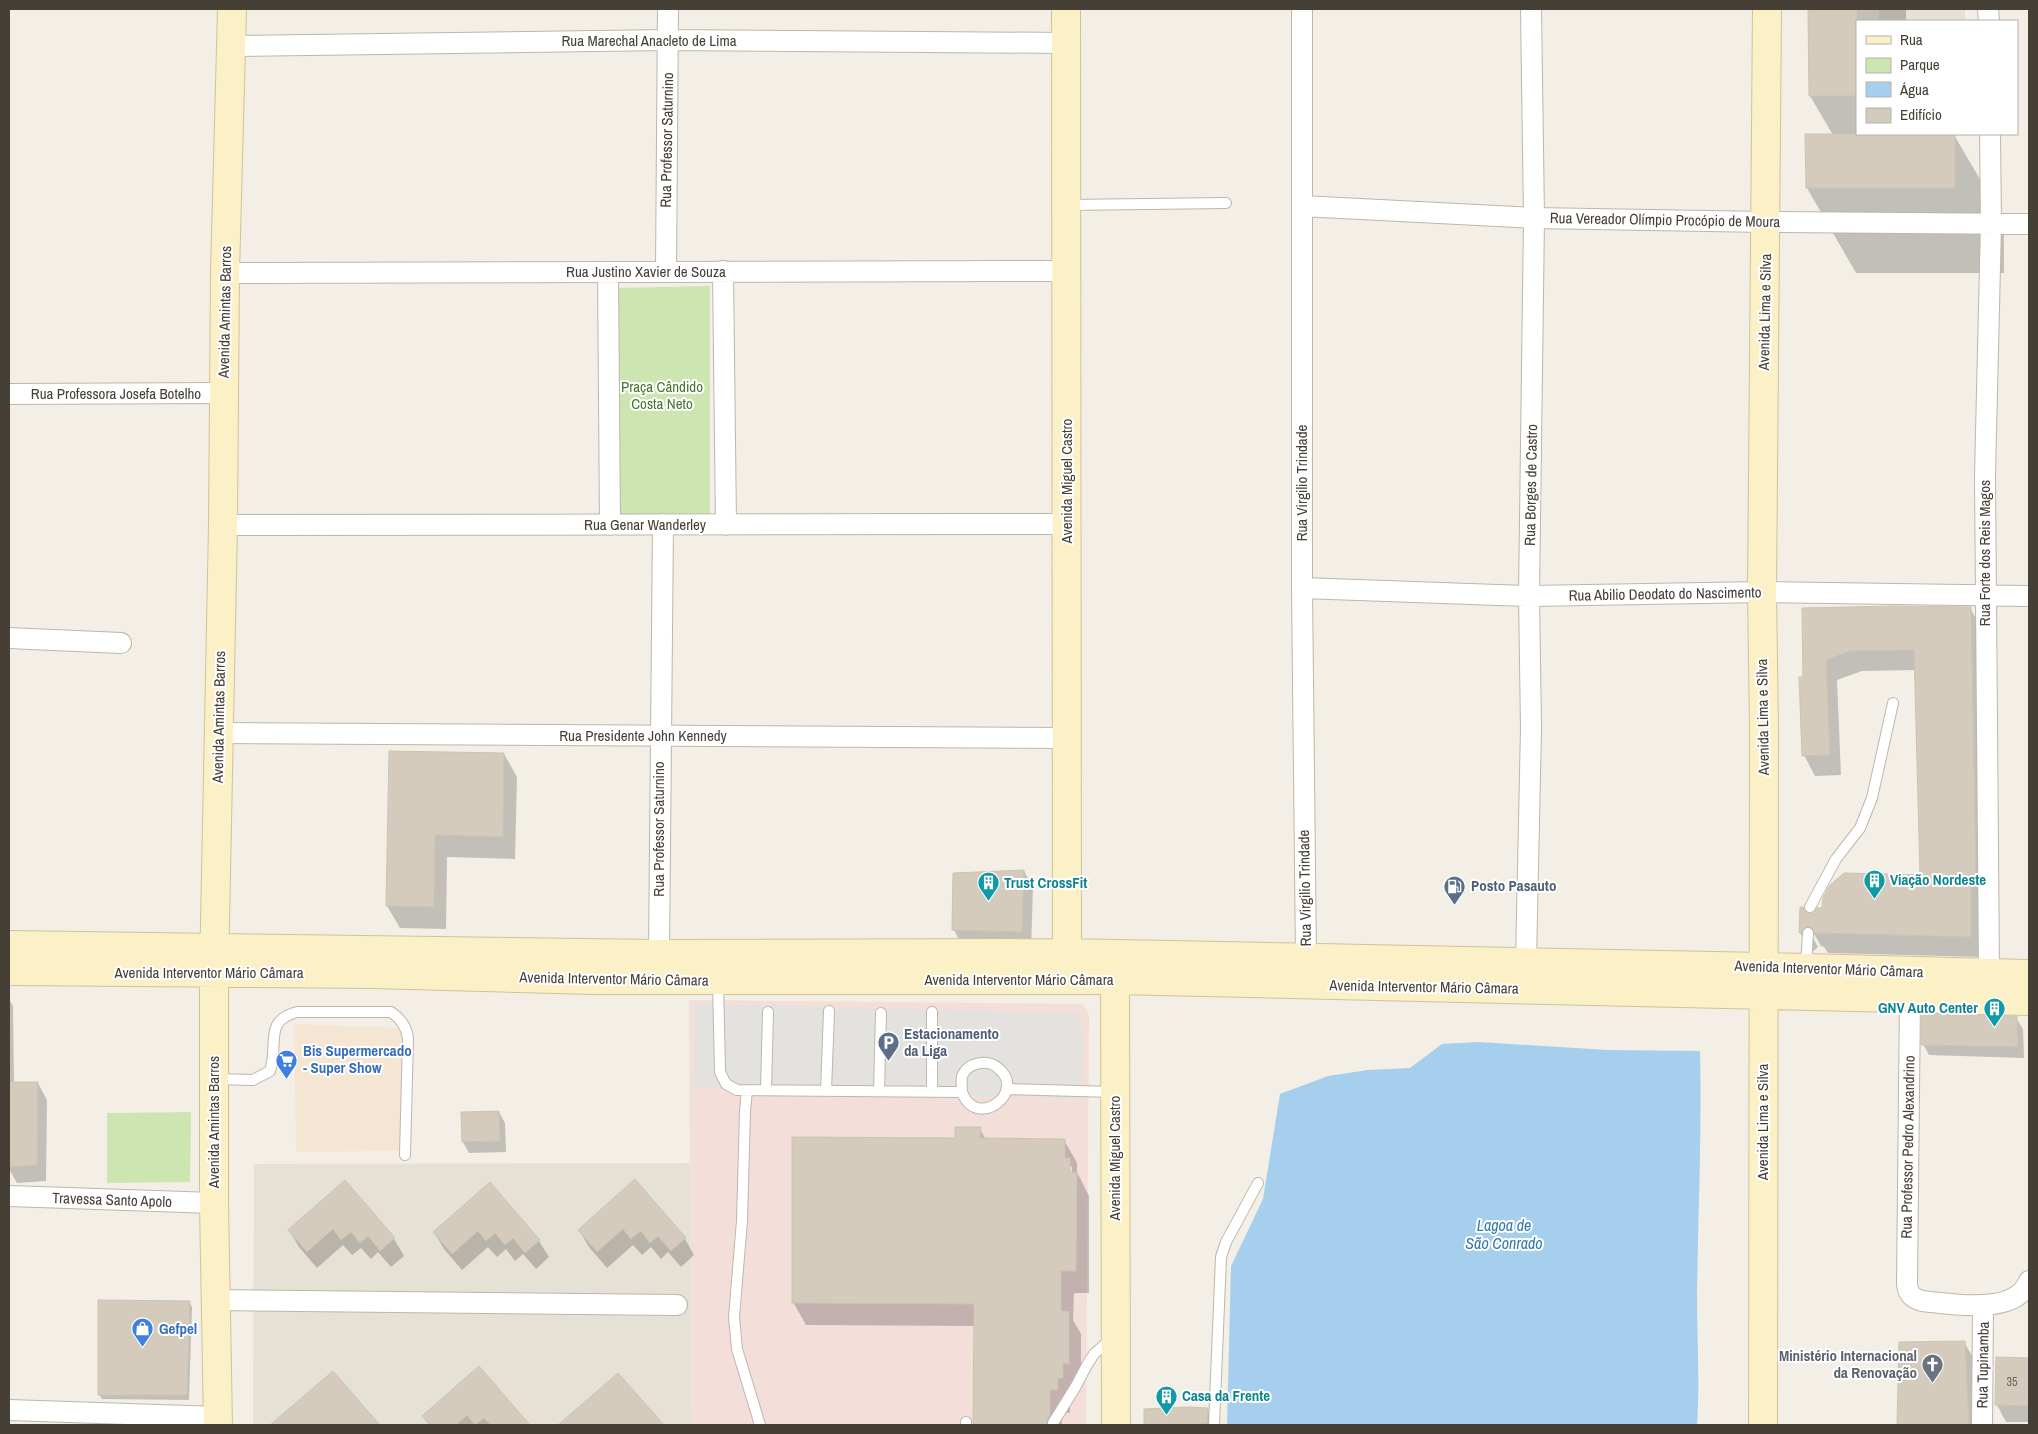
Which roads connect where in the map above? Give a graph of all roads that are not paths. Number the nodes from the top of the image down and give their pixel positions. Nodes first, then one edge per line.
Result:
1 (232, 9) edge
2 (668, 9) edge
3 (1066, 9) edge
4 (1302, 9) edge
5 (1531, 9) edge
6 (1768, 9) edge
7 (668, 40) junction
8 (1066, 43) junction
9 (232, 46) junction
10 (1990, 135) edge
11 (1226, 203) dead end
12 (1066, 205) junction
13 (1302, 206) junction
14 (1534, 218) junction
15 (1766, 222) junction
16 (1991, 224) junction
17 (2029, 224) edge
18 (723, 271) junction
19 (1066, 271) junction
20 (608, 272) junction
21 (666, 272) junction
22 (225, 273) junction
23 (9, 394) edge
24 (224, 394) junction
25 (663, 524) junction
26 (1067, 524) junction
27 (610, 525) junction
28 (726, 525) junction
29 (223, 526) junction
30 (1302, 588) junction
31 (1762, 592) junction
32 (1985, 595) junction
33 (1529, 596) junction
34 (2029, 596) edge
35 (9, 638) edge
36 (121, 644) dead end
37 (1893, 703) dead end
38 (218, 733) junction
39 (660, 737) junction
40 (1067, 738) junction
41 (1810, 907) dead end
42 (1808, 933) dead end
43 (9, 945) edge
44 (1067, 953) junction
45 (658, 954) junction
46 (1102, 954) junction
47 (1306, 958) junction
48 (215, 960) junction
49 (1526, 962) junction
50 (1764, 966) junction
51 (1806, 968) junction
52 (9, 971) edge
53 (1989, 973) junction
54 (2029, 974) edge
55 (718, 980) junction
56 (1103, 980) junction
57 (1763, 995) junction
58 (1910, 998) junction
59 (2029, 1000) edge
60 (768, 1012) dead end
61 (829, 1012) dead end
62 (932, 1012) dead end
63 (881, 1013) dead end
64 (214, 1079) junction
65 (1007, 1089) junction
66 (747, 1090) junction
67 (766, 1090) junction
68 (826, 1091) junction
69 (879, 1091) junction
70 (932, 1092) junction
71 (962, 1092) junction
72 (1115, 1092) junction
73 (405, 1155) dead end
74 (1258, 1183) dead end
75 (9, 1196) edge
76 (214, 1203) junction
77 (2029, 1281) edge
78 (216, 1300) junction
79 (677, 1305) dead end
80 (1983, 1306) junction
81 (1116, 1335) junction
82 (9, 1410) edge
83 (218, 1421) edge
84 (1053, 1423) dead end
85 (760, 1425) edge
86 (1116, 1425) edge
87 (1214, 1425) edge
88 (1762, 1425) edge
89 (1982, 1425) edge

1 - 9 main road, Avenida Amintas Barros
2 - 7 street, Rua Professor Saturnino
3 - 8 main road, Avenida Miguel Castro
4 - 13 street, Rua Virgilio Trindade
5 - 14 street, Rua Borges de Castro
6 - 15 main road, Avenida Lima e Silva
7 - 8 street, Rua Marechal Anacleto de Lima
7 - 9 street, Rua Marechal Anacleto de Lima
7 - 21 street, Rua Professor Saturnino
8 - 12 main road, Avenida Miguel Castro
9 - 22 main road, Avenida Amintas Barros
10 - 16 street, Rua Forte dos Reis Magos
11 - 12 lane
12 - 19 main road, Avenida Miguel Castro
13 - 14 street, Rua Vereador Olímpio Procópio de Moura
13 - 30 street, Rua Virgilio Trindade
14 - 15 street, Rua Vereador Olímpio Procópio de Moura
14 - 33 street, Rua Borges de Castro
15 - 16 street, Rua Vereador Olímpio Procópio de Moura
15 - 31 main road, Avenida Lima e Silva
16 - 17 street, Rua Vereador Olímpio Procópio de Moura
16 - 32 street, Rua Forte dos Reis Magos
18 - 19 street, Rua Justino Xavier de Souza
18 - 21 street, Rua Justino Xavier de Souza
18 - 28 street
19 - 26 main road, Avenida Miguel Castro
20 - 21 street, Rua Justino Xavier de Souza
20 - 22 street, Rua Justino Xavier de Souza
20 - 27 street
22 - 24 main road, Avenida Amintas Barros
23 - 24 street, Rua Professora Josefa Botelho
24 - 29 main road, Avenida Amintas Barros
25 - 27 street, Rua Genar Wanderley
25 - 28 street, Rua Genar Wanderley
25 - 39 street, Rua Professor Saturnino
26 - 28 street, Rua Genar Wanderley
26 - 40 main road, Avenida Miguel Castro
27 - 29 street, Rua Genar Wanderley
29 - 38 main road, Avenida Amintas Barros
30 - 33 street, Rua Abilio Deodato do Nascimento
30 - 47 street, Rua Virgilio Trindade
31 - 32 street, Rua Abilio Deodato do Nascimento
31 - 33 street, Rua Abilio Deodato do Nascimento
31 - 50 main road, Avenida Lima e Silva
32 - 34 street, Rua Abilio Deodato do Nascimento
32 - 53 street, Rua Forte dos Reis Magos
33 - 49 street, Rua Borges de Castro
35 - 36 street
37 - 41 lane
38 - 39 street, Rua Presidente John Kennedy
38 - 48 main road, Avenida Amintas Barros
39 - 40 street, Rua Presidente John Kennedy
39 - 45 street, Rua Professor Saturnino
40 - 44 main road, Avenida Miguel Castro
42 - 51 lane
43 - 48 main road, Avenida Interventor Mário Câmara
44 - 45 main road, Avenida Interventor Mário Câmara
44 - 46 main road, Avenida Interventor Mário Câmara
44 - 56 main road
45 - 48 main road, Avenida Interventor Mário Câmara
46 - 47 main road, Avenida Interventor Mário Câmara
46 - 56 main road
47 - 49 main road, Avenida Interventor Mário Câmara
48 - 52 main road, Avenida Interventor Mário Câmara
48 - 55 main road, Avenida Interventor Mário Câmara
48 - 64 main road, Avenida Amintas Barros
49 - 50 main road, Avenida Interventor Mário Câmara
50 - 51 main road, Avenida Interventor Mário Câmara
50 - 57 main road, Avenida Lima e Silva
51 - 53 main road, Avenida Interventor Mário Câmara
53 - 54 main road, Avenida Interventor Mário Câmara
55 - 56 main road, Avenida Interventor Mário Câmara
55 - 66 lane
56 - 57 main road, Avenida Interventor Mário Câmara
56 - 72 main road, Avenida Miguel Castro
57 - 58 main road, Avenida Interventor Mário Câmara
57 - 88 main road, Avenida Lima e Silva
58 - 59 main road, Avenida Interventor Mário Câmara
58 - 80 street, Rua Professor Pedro Alexandrino
60 - 67 lane
61 - 68 lane
62 - 70 lane
63 - 69 lane
64 - 73 lane
64 - 76 main road, Avenida Amintas Barros
65 - 71 lane
65 - 71 lane
65 - 72 lane
66 - 67 lane
66 - 85 lane
67 - 68 lane
68 - 69 lane
69 - 70 lane
70 - 71 lane
72 - 81 main road, Avenida Miguel Castro
74 - 87 lane
75 - 76 street, Travessa Santo Apolo
76 - 78 main road, Avenida Amintas Barros
77 - 80 street
78 - 79 street
78 - 83 main road, Avenida Amintas Barros
80 - 89 street, Rua Tupinamba
81 - 84 lane
81 - 86 main road, Avenida Miguel Castro
82 - 83 street

